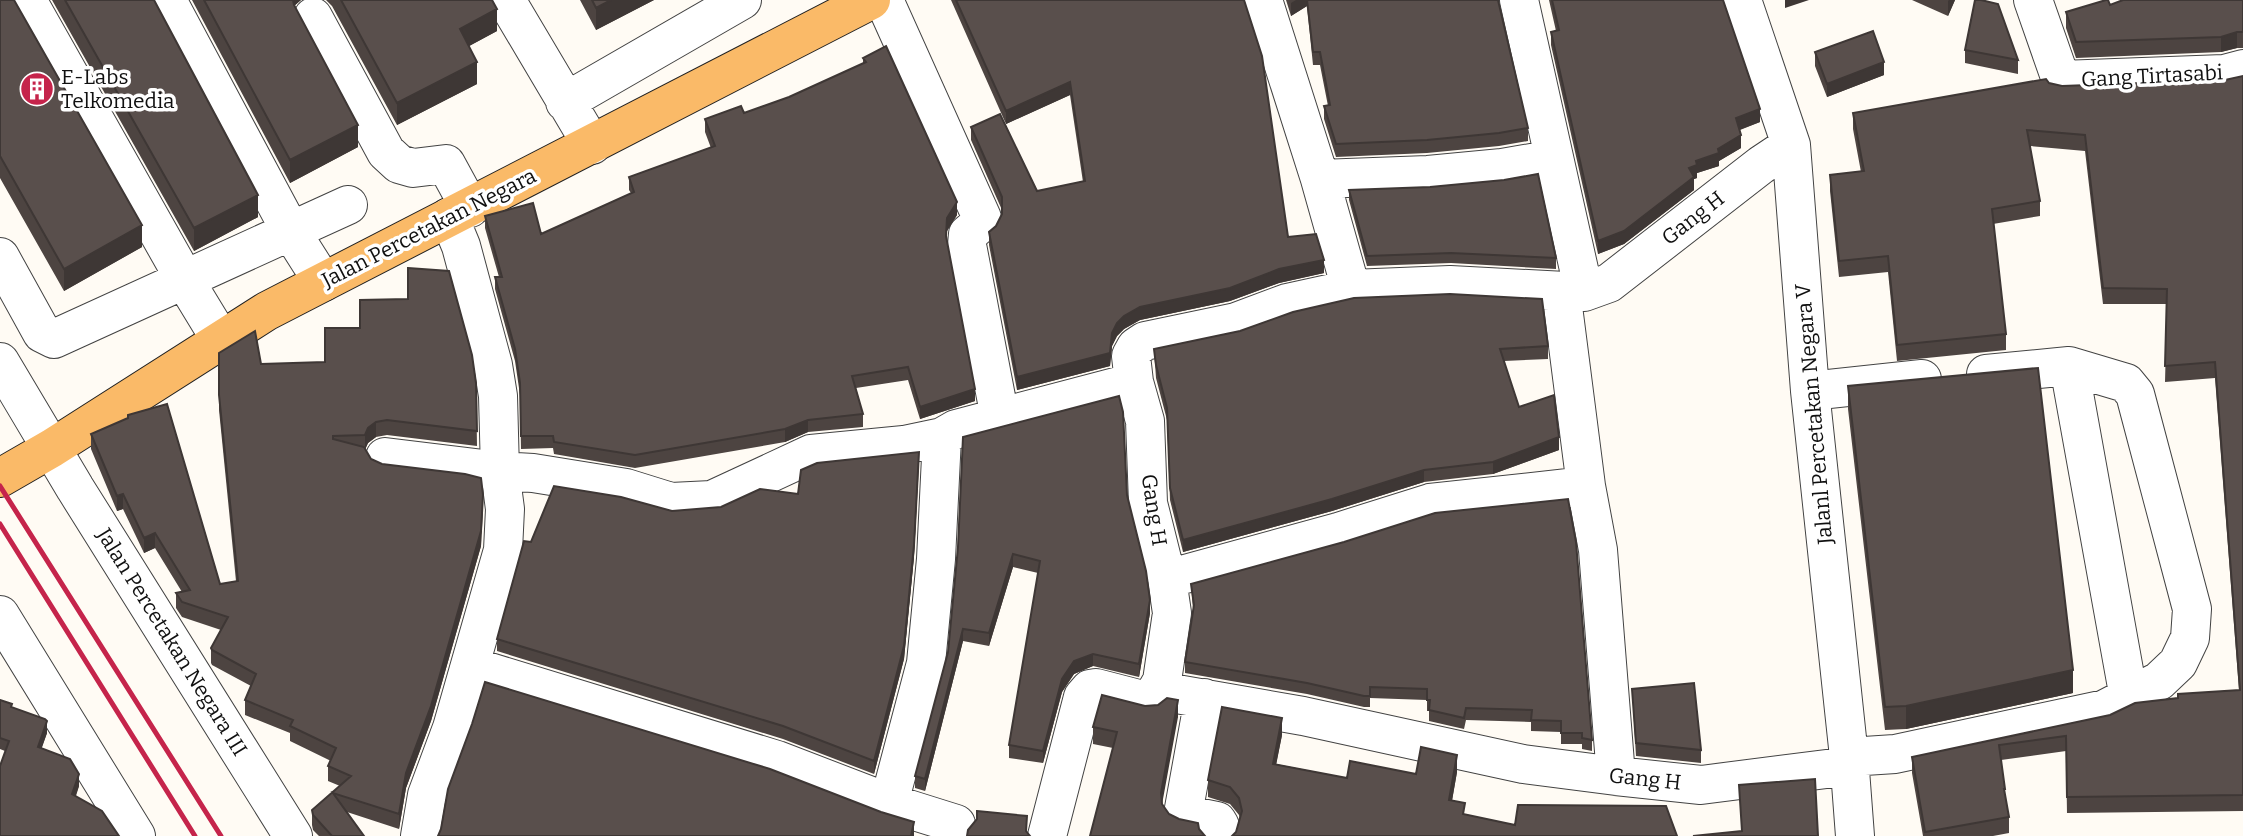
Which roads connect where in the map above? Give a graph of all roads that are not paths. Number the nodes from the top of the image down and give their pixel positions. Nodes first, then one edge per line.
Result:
1 (27, 0) edge
2 (167, 0) edge
3 (506, 0) edge
4 (742, 0) edge
5 (872, 0) edge
6 (884, 0) edge
7 (1264, 0) edge
8 (1519, 0) edge
9 (1742, 0) edge
10 (2033, 0) edge
11 (313, 17) dead end
12 (2243, 69) edge
13 (565, 102) junction
14 (592, 145) junction
15 (1791, 145) junction
16 (1554, 159) junction
17 (1321, 178) junction
18 (348, 205) dead end
19 (459, 212) junction
20 (290, 230) junction
21 (0, 257) edge
22 (185, 278) junction
23 (323, 282) junction
24 (1351, 289) junction
25 (1573, 291) junction
26 (222, 340) junction
27 (0, 362) edge
28 (2069, 366) junction
29 (1134, 382) junction
30 (1810, 391) junction
31 (1000, 418) junction
32 (943, 437) junction
33 (52, 448) junction
34 (385, 457) dead end
35 (500, 471) junction
36 (0, 478) edge
37 (1586, 486) junction
38 (1167, 579) junction
39 (0, 615) edge
40 (470, 666) junction
41 (1162, 681) junction
42 (1205, 698) junction
43 (2129, 698) junction
44 (1850, 762) junction
45 (1616, 776) junction
46 (890, 803) junction
47 (956, 824) dead end
48 (136, 836) edge
49 (293, 836) edge
50 (420, 836) edge
51 (1047, 836) edge
52 (1219, 836) edge
53 (1855, 836) edge

1 - 22 street
2 - 20 street
3 - 13 street
4 - 13 street
5 - 14 main road, Jalan Percetakan Negara
6 - 31 street
7 - 17 street
8 - 16 street
9 - 15 street, Jalanl Percetakan Negara V
10 - 12 street, Gang Tirtasabi
11 - 19 street
13 - 14 street
14 - 19 main road, Jalan Percetakan Negara
15 - 25 street, Gang H
15 - 30 street, Jalanl Percetakan Negara V
16 - 17 street
16 - 25 street
17 - 24 street
18 - 20 street
19 - 23 main road, Jalan Percetakan Negara
19 - 35 street
20 - 22 street
20 - 23 street
21 - 22 street
22 - 26 street
23 - 26 main road, Jalan Percetakan Negara
24 - 25 street, Gang H
24 - 29 street, Gang H
25 - 37 street
26 - 33 main road, Jalan Percetakan Negara
27 - 33 street, Jalan Percetakan Negara III
28 - 30 street
28 - 43 street
28 - 43 street, Gang H
29 - 31 street
29 - 38 street, Gang H
30 - 44 street, Jalanl Percetakan Negara V
31 - 32 street
32 - 35 street
32 - 46 street
33 - 36 main road, Jalan Percetakan Negara
33 - 49 street, Jalan Percetakan Negara III
34 - 35 street
35 - 40 street
37 - 38 street
37 - 45 street
38 - 41 street, Gang H
39 - 48 street
40 - 46 street
40 - 50 street
41 - 42 street, Gang H
41 - 51 street
42 - 45 street, Gang H
42 - 52 street
43 - 44 street, Gang H
44 - 45 street, Gang H
44 - 53 street, Jalanl Percetakan Negara V
46 - 47 street

